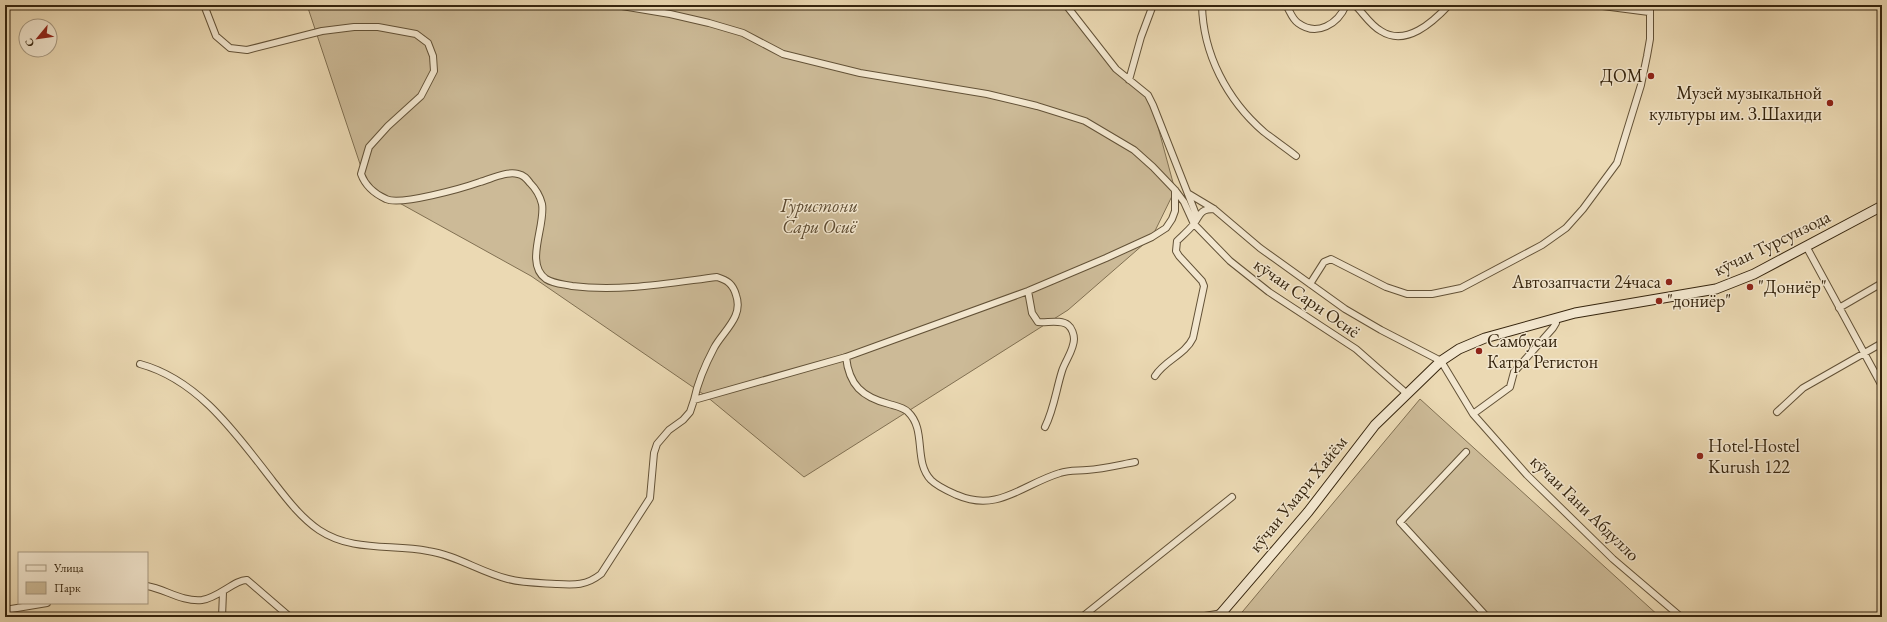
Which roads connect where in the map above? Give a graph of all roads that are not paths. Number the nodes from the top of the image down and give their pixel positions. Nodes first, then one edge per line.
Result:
1 (204, 5) edge
2 (616, 5) edge
3 (1066, 5) edge
4 (1153, 5) edge
5 (1202, 5) edge
6 (1286, 5) edge
7 (1346, 5) edge
8 (1355, 5) edge
9 (1450, 5) edge
10 (1595, 5) edge
11 (1650, 5) edge
12 (1649, 12) junction
13 (1129, 80) junction
14 (1296, 156) dead end
15 (1176, 190) junction
16 (1189, 194) junction
17 (1882, 206) edge
18 (1214, 209) junction
19 (1197, 216) junction
20 (1194, 224) junction
21 (1806, 246) junction
22 (1310, 284) junction
23 (1881, 286) edge
24 (1028, 292) junction
25 (1839, 308) junction
26 (1555, 318) junction
27 (1882, 343) edge
28 (1864, 354) junction
29 (846, 357) junction
30 (1441, 361) junction
31 (140, 364) dead end
32 (1155, 376) dead end
33 (1882, 386) edge
34 (1406, 393) junction
35 (694, 400) junction
36 (1777, 412) dead end
37 (1473, 414) junction
38 (1045, 427) dead end
39 (1466, 452) dead end
40 (1135, 462) dead end
41 (1232, 497) dead end
42 (148, 586) edge
43 (222, 592) junction
44 (40, 604) edge
45 (5, 610) edge
46 (1220, 615) edge
47 (222, 617) edge
48 (290, 617) edge
49 (1082, 617) edge
50 (1199, 617) edge
51 (1487, 617) edge
52 (1680, 617) edge

1 - 35 street
2 - 15 street
3 - 13 street
4 - 13 street
5 - 14 street
6 - 7 street
8 - 9 street
10 - 12 street
11 - 12 street
12 - 22 street
13 - 16 street
15 - 20 street
15 - 24 street
16 - 18 street
16 - 19 street
17 - 21 main road, кӯчаи Турсунзода
18 - 19 street
18 - 22 street
19 - 20 street
20 - 32 street
20 - 34 street, кӯчаи Сари Осиё
21 - 25 street
21 - 26 main road, кӯчаи Турсунзода
22 - 30 street
23 - 25 street
24 - 29 street
24 - 38 street
25 - 28 street
26 - 30 main road, кӯчаи Турсунзода
26 - 37 street
27 - 28 street
28 - 33 street
28 - 36 street
29 - 35 street
29 - 40 street
30 - 34 main road, кӯчаи Турсунзода
30 - 37 street, кӯчаи Гани Абдулло
31 - 35 street
34 - 46 main road, кӯчаи Умари Хайём
37 - 52 street, кӯчаи Гани Абдулло
39 - 51 street
41 - 49 street
42 - 43 street
43 - 47 street
43 - 48 street
44 - 45 street
46 - 50 street

